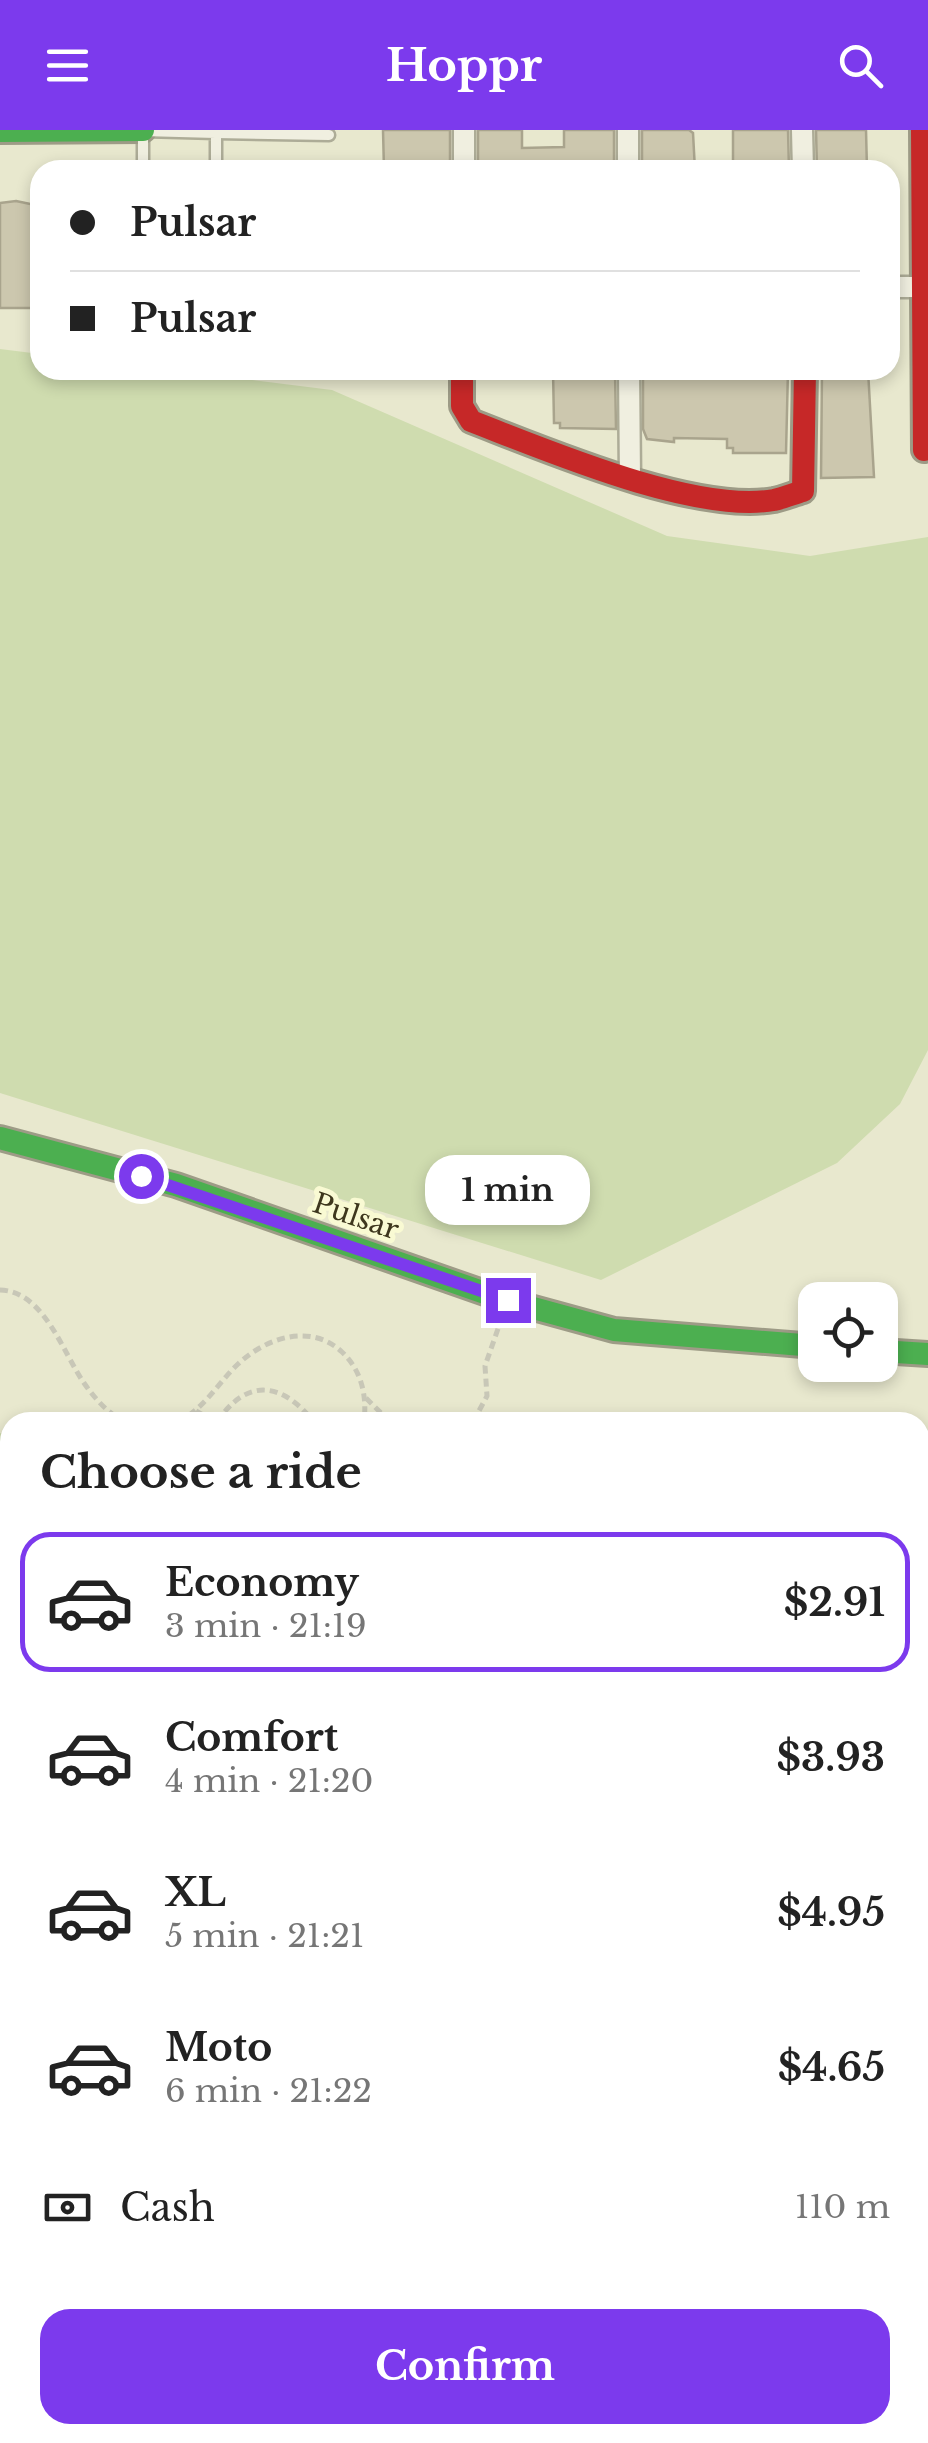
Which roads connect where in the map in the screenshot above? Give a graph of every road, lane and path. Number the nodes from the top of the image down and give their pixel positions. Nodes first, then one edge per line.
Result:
1 (464, 130) edge
2 (628, 130) edge
3 (802, 130) edge
4 (922, 130) edge
5 (0, 131) edge
6 (144, 131) edge
7 (216, 132) edge
8 (329, 136) dead end
9 (143, 160) edge
10 (216, 160) edge
11 (464, 160) edge
12 (628, 160) edge
13 (803, 160) edge
14 (925, 287) edge
15 (462, 380) edge
16 (629, 380) edge
17 (805, 380) edge
18 (924, 450) dead end
19 (630, 479) junction
20 (0, 1138) edge
21 (0, 1290) edge
22 (508, 1300) junction
23 (798, 1345) edge
24 (898, 1352) edge
25 (928, 1354) edge
26 (364, 1396) junction
27 (196, 1411) edge
28 (113, 1412) edge
29 (223, 1412) edge
30 (304, 1412) edge
31 (364, 1412) edge
32 (380, 1412) edge
33 (478, 1412) edge

1 - 11 street
2 - 12 street
3 - 13 street
4 - 14 street
5 - 6 street
6 - 7 lane
6 - 9 lane
7 - 8 lane
7 - 10 lane
14 - 18 street
15 - 19 street
16 - 19 street
17 - 19 street
20 - 22 street, Pulsar
21 - 28 path
22 - 23 street, Pulsar
22 - 33 path
24 - 25 street
26 - 27 path
26 - 31 path
26 - 32 path
29 - 30 path

